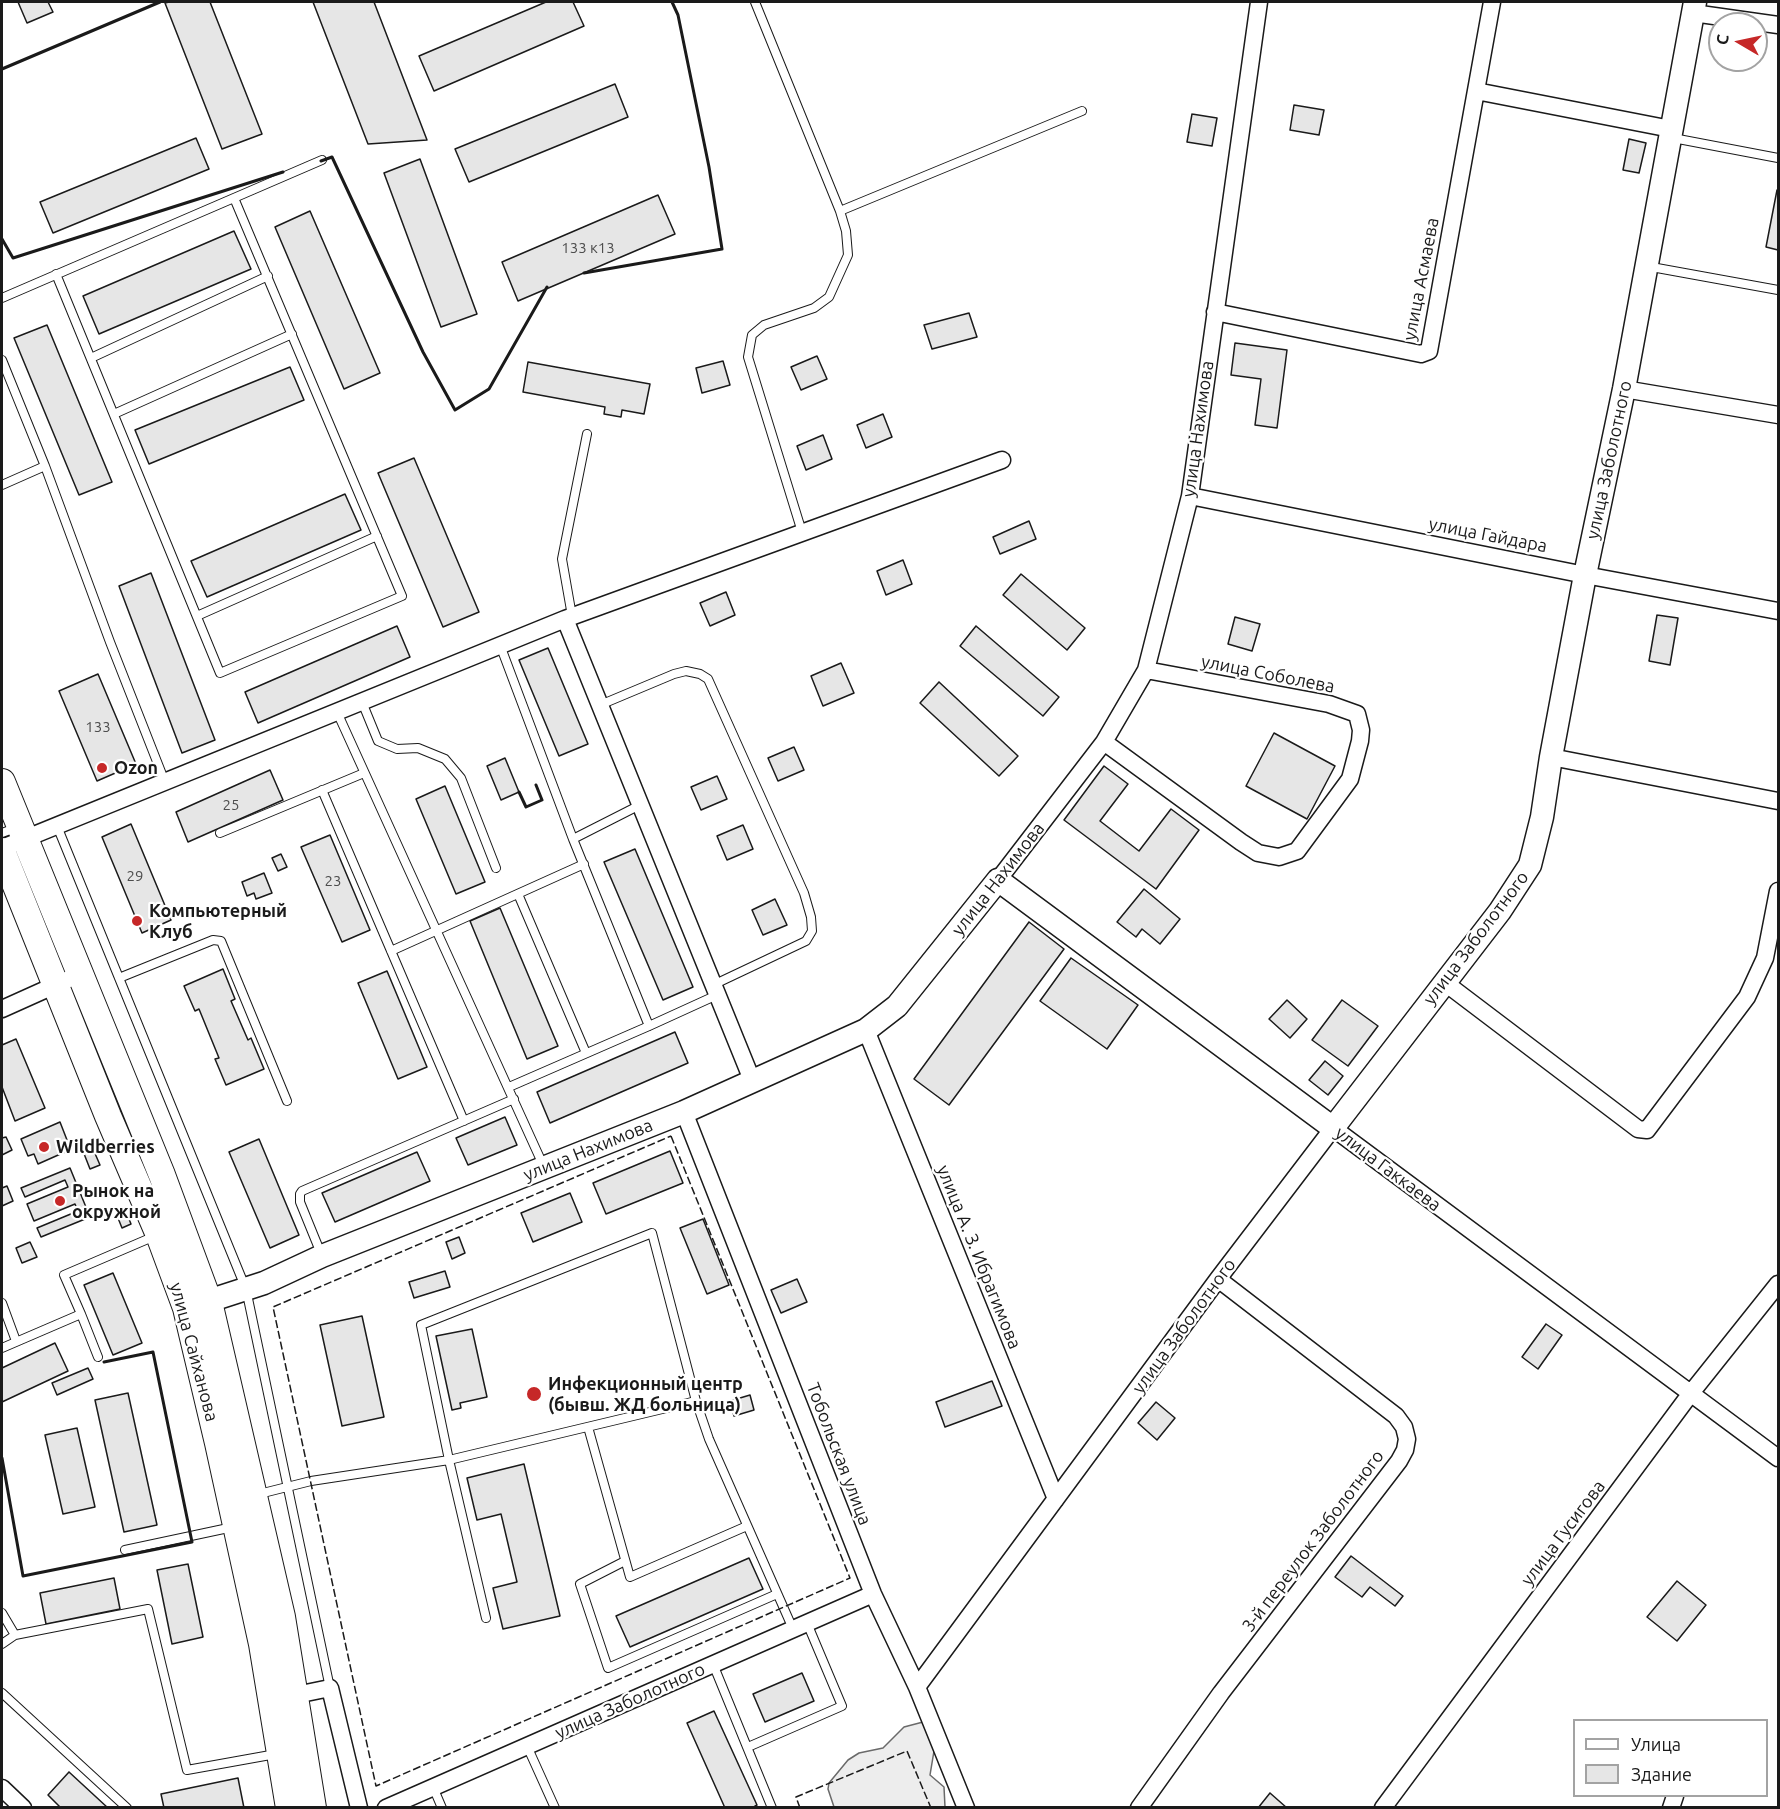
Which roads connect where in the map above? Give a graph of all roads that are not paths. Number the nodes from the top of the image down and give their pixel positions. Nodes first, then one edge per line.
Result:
1 (755, 2) edge
2 (1259, 2) edge
3 (1492, 2) edge
4 (1694, 7) edge
5 (1779, 25) edge
6 (1476, 91) junction
7 (1082, 111) dead end
8 (1670, 133) junction
9 (1779, 158) edge
10 (322, 160) dead end
11 (234, 198) junction
12 (840, 211) junction
13 (1646, 266) junction
14 (56, 274) junction
15 (268, 276) junction
16 (1779, 291) edge
17 (2, 298) edge
18 (1215, 312) junction
19 (292, 334) junction
20 (91, 358) junction
21 (2, 360) edge
22 (1624, 389) junction
23 (114, 414) junction
24 (1779, 415) edge
25 (587, 434) dead end
26 (1002, 460) dead end
27 (45, 466) junction
28 (2, 485) edge
29 (1190, 495) junction
30 (802, 532) junction
31 (377, 536) junction
32 (1585, 575) junction
33 (1779, 611) edge
34 (197, 616) junction
35 (568, 618) junction
36 (500, 645) junction
37 (1146, 670) junction
38 (362, 702) junction
39 (600, 705) junction
40 (338, 712) junction
41 (1104, 742) junction
42 (1551, 757) junction
43 (364, 773) junction
44 (2, 782) edge
45 (165, 782) junction
46 (322, 790) junction
47 (1779, 801) edge
48 (640, 805) junction
49 (57, 826) junction
50 (220, 833) dead end
51 (10, 839) edge
52 (573, 839) junction
53 (584, 864) junction
54 (496, 868) dead end
55 (998, 880) junction
56 (1779, 891) edge
57 (518, 894) junction
58 (436, 931) junction
59 (391, 951) junction
60 (80, 974) junction
61 (119, 978) junction
62 (1444, 982) junction
63 (55, 986) junction
64 (715, 990) junction
65 (2, 1009) edge
66 (649, 1026) junction
67 (866, 1030) junction
68 (586, 1053) junction
69 (752, 1080) junction
70 (509, 1087) junction
71 (514, 1099) junction
72 (287, 1101) dead end
73 (684, 1112) junction
74 (464, 1121) junction
75 (1333, 1128) junction
76 (545, 1167) junction
77 (170, 1230) junction
78 (322, 1256) junction
79 (1218, 1279) junction
80 (1779, 1284) edge
81 (246, 1289) junction
82 (2, 1303) edge
83 (198, 1305) junction
84 (81, 1314) junction
85 (16, 1341) junction
86 (2, 1348) edge
87 (98, 1357) dead end
88 (1691, 1393) junction
89 (696, 1401) junction
90 (588, 1427) junction
91 (1779, 1458) edge
92 (449, 1460) junction
93 (288, 1486) junction
94 (255, 1495) junction
95 (1056, 1499) junction
96 (236, 1526) junction
97 (747, 1526) junction
98 (125, 1550) dead end
99 (626, 1561) junction
100 (777, 1594) junction
101 (873, 1594) junction
102 (2, 1613) edge
103 (486, 1618) dead end
104 (800, 1626) junction
105 (15, 1635) junction
106 (2, 1644) edge
107 (713, 1664) junction
108 (916, 1687) junction
109 (330, 1688) junction
110 (2, 1692) edge
111 (296, 1695) junction
112 (527, 1746) junction
113 (748, 1747) junction
114 (281, 1754) junction
115 (433, 1787) junction
116 (2, 1788) edge
117 (23, 1808) edge
118 (127, 1808) edge
119 (289, 1808) edge
120 (313, 1808) edge
121 (359, 1808) edge
122 (386, 1808) edge
123 (442, 1808) edge
124 (555, 1808) edge
125 (772, 1808) edge
126 (966, 1808) edge
127 (1139, 1808) edge
128 (1383, 1808) edge

1 - 12 lane
2 - 18 street, улица Нахимова
3 - 6 street, улица Асмаева
4 - 5 street
4 - 8 street, улица Заболотного
6 - 8 street
6 - 18 street, улица Асмаева
7 - 12 lane
8 - 9 lane
8 - 13 street, улица Заболотного
10 - 11 lane
11 - 14 lane
11 - 15 lane
12 - 30 lane
13 - 16 lane
13 - 22 street, улица Заболотного
14 - 17 lane
14 - 20 lane
15 - 19 lane
15 - 20 lane
18 - 29 street, улица Нахимова
19 - 23 lane
19 - 31 lane
20 - 23 lane
21 - 27 lane
22 - 24 street
22 - 32 street, улица Заболотного
23 - 34 lane
25 - 35 lane
26 - 30 street
27 - 28 lane
27 - 45 lane
29 - 32 street, улица Гайдара
29 - 37 street, улица Нахимова
30 - 35 street
31 - 34 lane
31 - 34 lane
32 - 33 street, улица Гайдара
32 - 42 street, улица Заболотного
35 - 36 street
35 - 39 street
36 - 38 street
36 - 52 lane
37 - 41 street, улица Нахимова
37 - 41 street, улица Соболева
38 - 40 street
38 - 54 lane
39 - 48 street
39 - 64 lane
40 - 43 lane
40 - 45 street
41 - 55 street, улица Нахимова
42 - 47 street
42 - 62 street, улица Заболотного
43 - 46 lane
43 - 58 lane
44 - 51 main road
45 - 49 street
46 - 50 lane
46 - 59 lane
48 - 52 lane
48 - 64 street
49 - 51 street
49 - 61 lane
51 - 60 main road
51 - 63 main road
52 - 53 lane
53 - 57 lane
53 - 66 lane
55 - 67 street, улица Нахимова
55 - 75 street, улица Гаккаева
56 - 62 street
57 - 58 lane
57 - 68 lane
58 - 59 lane
58 - 70 lane
59 - 74 lane
60 - 63 street
60 - 77 main road
61 - 72 lane
61 - 81 lane
62 - 75 street, улица Заболотного
63 - 65 street
63 - 77 main road
64 - 66 lane
64 - 69 street
66 - 68 lane
67 - 69 street, улица Нахимова
67 - 95 street, улица А. З. Ибрагимова
68 - 70 lane
69 - 73 street, улица Нахимова
70 - 71 lane
71 - 74 lane
71 - 76 lane
73 - 76 street, улица Нахимова
73 - 101 street, Тобольская улица
74 - 78 lane
75 - 79 street, улица Заболотного
75 - 88 street, улица Гаккаева
76 - 78 street, улица Нахимова
77 - 83 main road
77 - 84 lane
78 - 81 street, улица Нахимова
79 - 95 street, улица Заболотного
79 - 127 street, 3-й переулок Заболотного
80 - 88 street, улица Гусигова
81 - 83 street, улица Нахимова
81 - 93 lane
82 - 85 lane
83 - 94 main road
83 - 96 main road, улица Сайханова
84 - 85 lane
84 - 87 lane
85 - 86 lane
88 - 91 street, улица Гаккаева
88 - 128 street, улица Гусигова
89 - 90 lane
89 - 92 lane
89 - 97 lane
90 - 92 lane
90 - 99 lane
92 - 93 lane
92 - 103 lane
93 - 94 lane
93 - 109 lane
94 - 111 main road
95 - 108 street, улица Заболотного
96 - 98 lane
96 - 114 main road, улица Сайханова
97 - 99 lane
97 - 100 lane
99 - 100 lane
100 - 104 lane
101 - 104 street, улица Заболотного
101 - 108 street, Тобольская улица
102 - 105 lane
104 - 107 street, улица Заболотного
104 - 113 lane
105 - 106 lane
105 - 114 lane
107 - 112 street, улица Заболотного
107 - 113 lane
108 - 126 street, Тобольская улица
109 - 111 street
109 - 121 street
110 - 118 lane
111 - 120 main road
112 - 115 street, улица Заболотного
112 - 124 lane
113 - 125 lane
114 - 119 main road, улица Сайханова
115 - 122 street, улица Заболотного
115 - 123 lane
116 - 117 street

